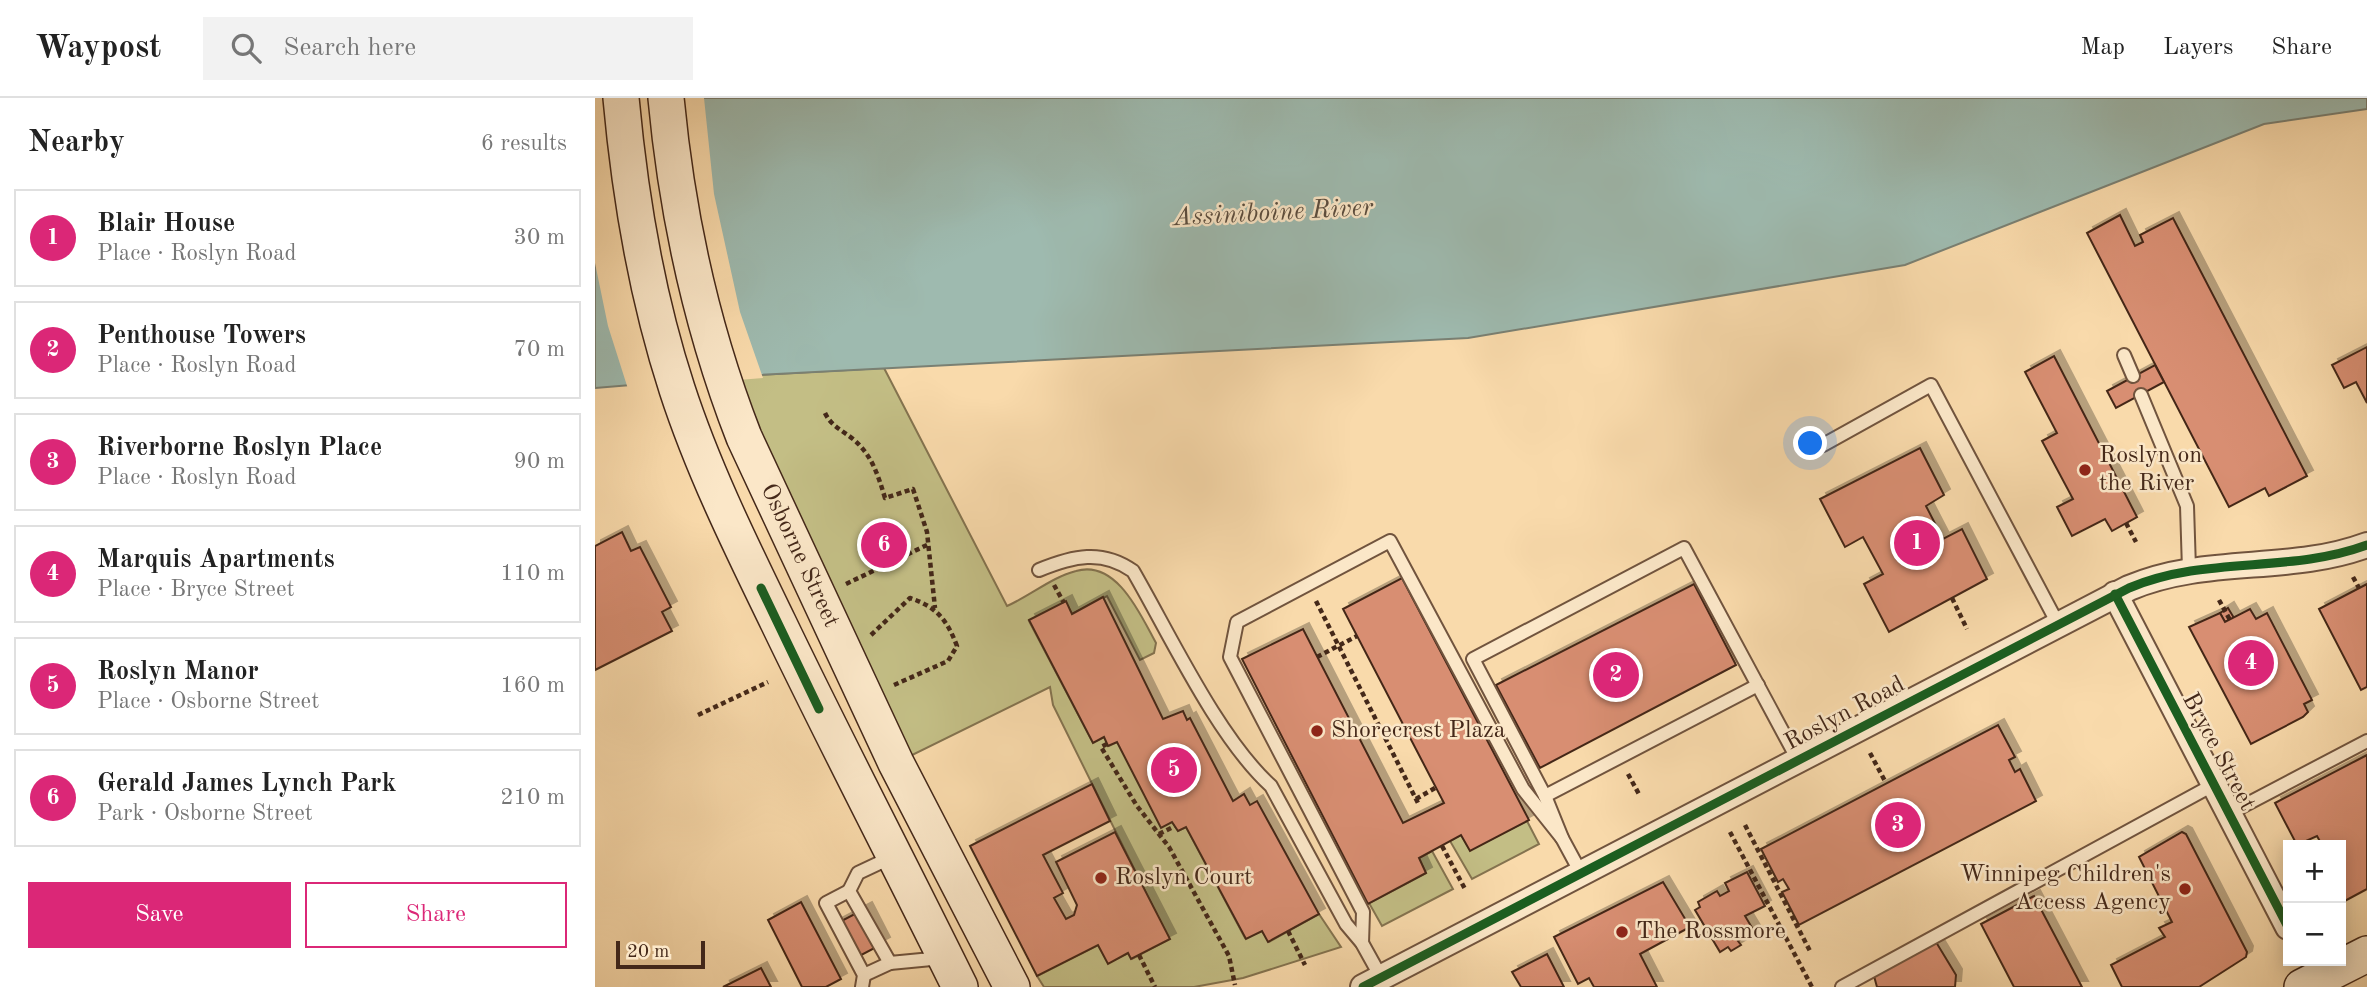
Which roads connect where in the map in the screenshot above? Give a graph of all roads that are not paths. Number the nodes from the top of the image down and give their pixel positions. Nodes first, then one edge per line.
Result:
1 (621, 98) edge
2 (666, 98) edge
3 (2124, 355) dead end
4 (2133, 376) dead end
5 (2141, 395) dead end
6 (1823, 445) dead end
7 (2367, 545) edge
8 (2189, 569) junction
9 (1039, 570) dead end
10 (2115, 594) junction
11 (2058, 624) junction
12 (1758, 685) junction
13 (2367, 741) edge
14 (1798, 760) junction
15 (2214, 785) junction
16 (1545, 796) junction
17 (2228, 814) junction
18 (1562, 838) junction
19 (892, 857) junction
20 (1582, 874) junction
21 (849, 891) junction
22 (2283, 918) edge
23 (1362, 943) junction
24 (2367, 954) edge
25 (890, 963) junction
26 (953, 973) edge
27 (2308, 976) edge
28 (863, 981) edge
29 (1372, 983) edge
30 (1012, 987) edge
31 (1842, 987) edge

1 - 19 main road, Osborne Street
2 - 30 main road, Osborne Street
3 - 4 lane
5 - 8 lane
6 - 11 lane
7 - 8 street, Roslyn Road
8 - 10 street, Roslyn Road
9 - 23 lane
10 - 11 street, Roslyn Road
10 - 15 street, Bryce Street
11 - 14 street, Roslyn Road
12 - 14 lane
12 - 16 lane
12 - 16 lane
13 - 17 lane
14 - 20 street, Roslyn Road
15 - 17 street, Bryce Street
15 - 31 lane
16 - 18 lane
17 - 22 street, Bryce Street
18 - 20 lane
18 - 23 lane
19 - 21 lane
19 - 26 main road, Osborne Street
20 - 29 street, Roslyn Road
21 - 25 lane
21 - 28 lane
23 - 29 lane
24 - 27 main road
25 - 26 lane
25 - 28 lane

